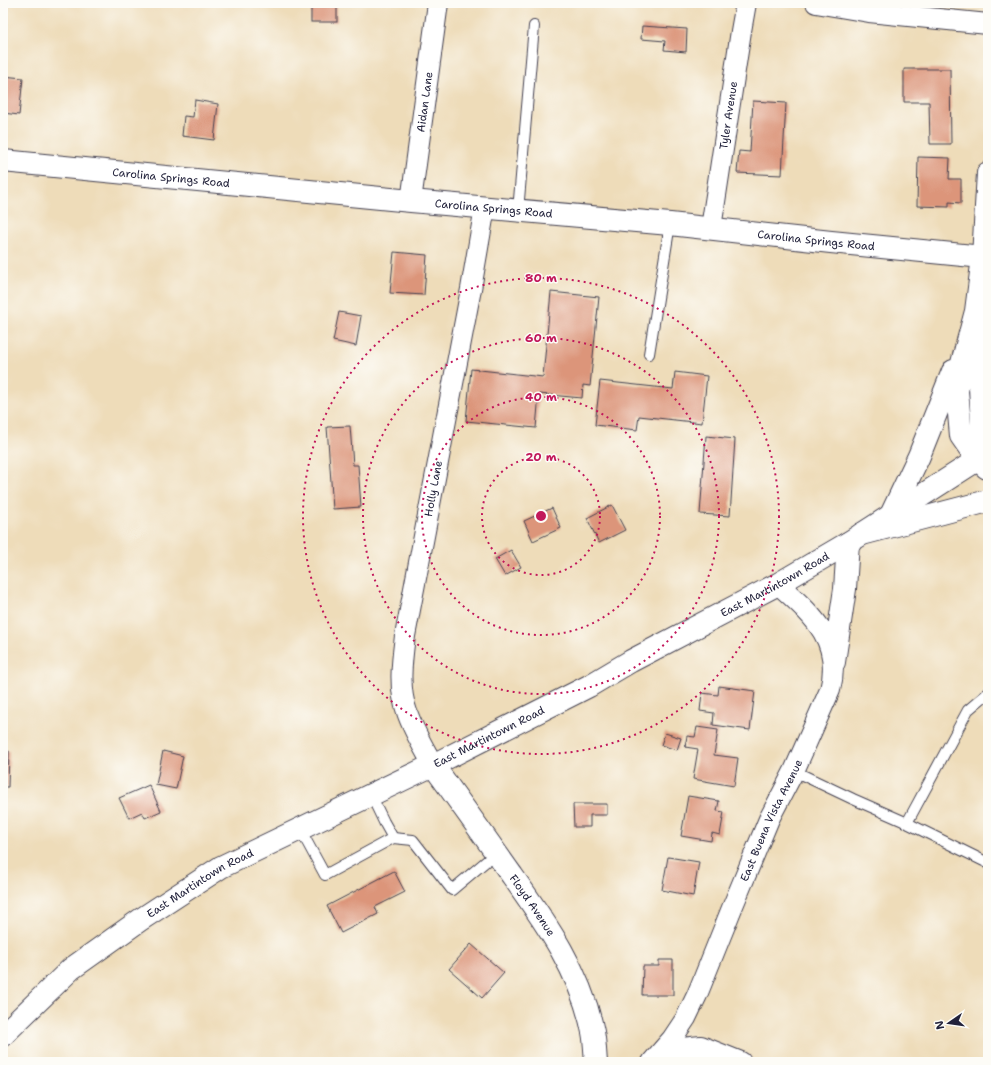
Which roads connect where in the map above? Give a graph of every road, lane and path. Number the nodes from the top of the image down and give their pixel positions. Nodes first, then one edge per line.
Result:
1 (438, 3) edge
2 (746, 3) edge
3 (816, 3) edge
4 (988, 24) edge
5 (534, 26) dead end
6 (3, 161) edge
7 (988, 173) edge
8 (411, 201) junction
9 (485, 207) junction
10 (518, 211) junction
11 (670, 224) junction
12 (711, 228) junction
13 (986, 257) edge
14 (976, 310) junction
15 (988, 343) edge
16 (648, 354) dead end
17 (984, 460) edge
18 (988, 501) edge
19 (891, 515) junction
20 (855, 539) junction
21 (778, 584) junction
22 (834, 662) junction
23 (988, 693) edge
24 (432, 765) junction
25 (794, 771) junction
26 (371, 795) junction
27 (907, 823) junction
28 (300, 829) junction
29 (393, 838) junction
30 (496, 853) junction
31 (988, 863) edge
32 (3, 1035) edge
33 (657, 1056) edge
34 (596, 1062) edge
35 (741, 1062) edge

1 - 8 street, Aidan Lane
2 - 12 street, Tyler Avenue
3 - 4 street
5 - 10 lane
6 - 8 main road, Carolina Springs Road
7 - 13 main road
8 - 9 main road, Carolina Springs Road
9 - 10 main road, Carolina Springs Road
9 - 24 street, Holly Lane
10 - 11 main road, Carolina Springs Road
11 - 12 main road, Carolina Springs Road
11 - 16 lane
12 - 13 main road, Carolina Springs Road
13 - 14 main road
14 - 15 main road
14 - 17 main road
14 - 19 main road
17 - 19 main road, East Martintown Road
18 - 20 main road
19 - 20 main road, East Martintown Road
20 - 21 main road, East Martintown Road
20 - 22 main road
21 - 22 street, East Buena Vista Avenue
21 - 24 main road, East Martintown Road
22 - 25 street, East Buena Vista Avenue
23 - 27 lane
24 - 26 main road, East Martintown Road
24 - 30 main road, Floyd Avenue
25 - 27 lane
25 - 33 street, East Buena Vista Avenue
26 - 28 main road, East Martintown Road
26 - 29 lane
27 - 31 lane
28 - 29 lane
28 - 32 main road, East Martintown Road
29 - 30 lane
30 - 34 main road, Floyd Avenue
33 - 35 street

